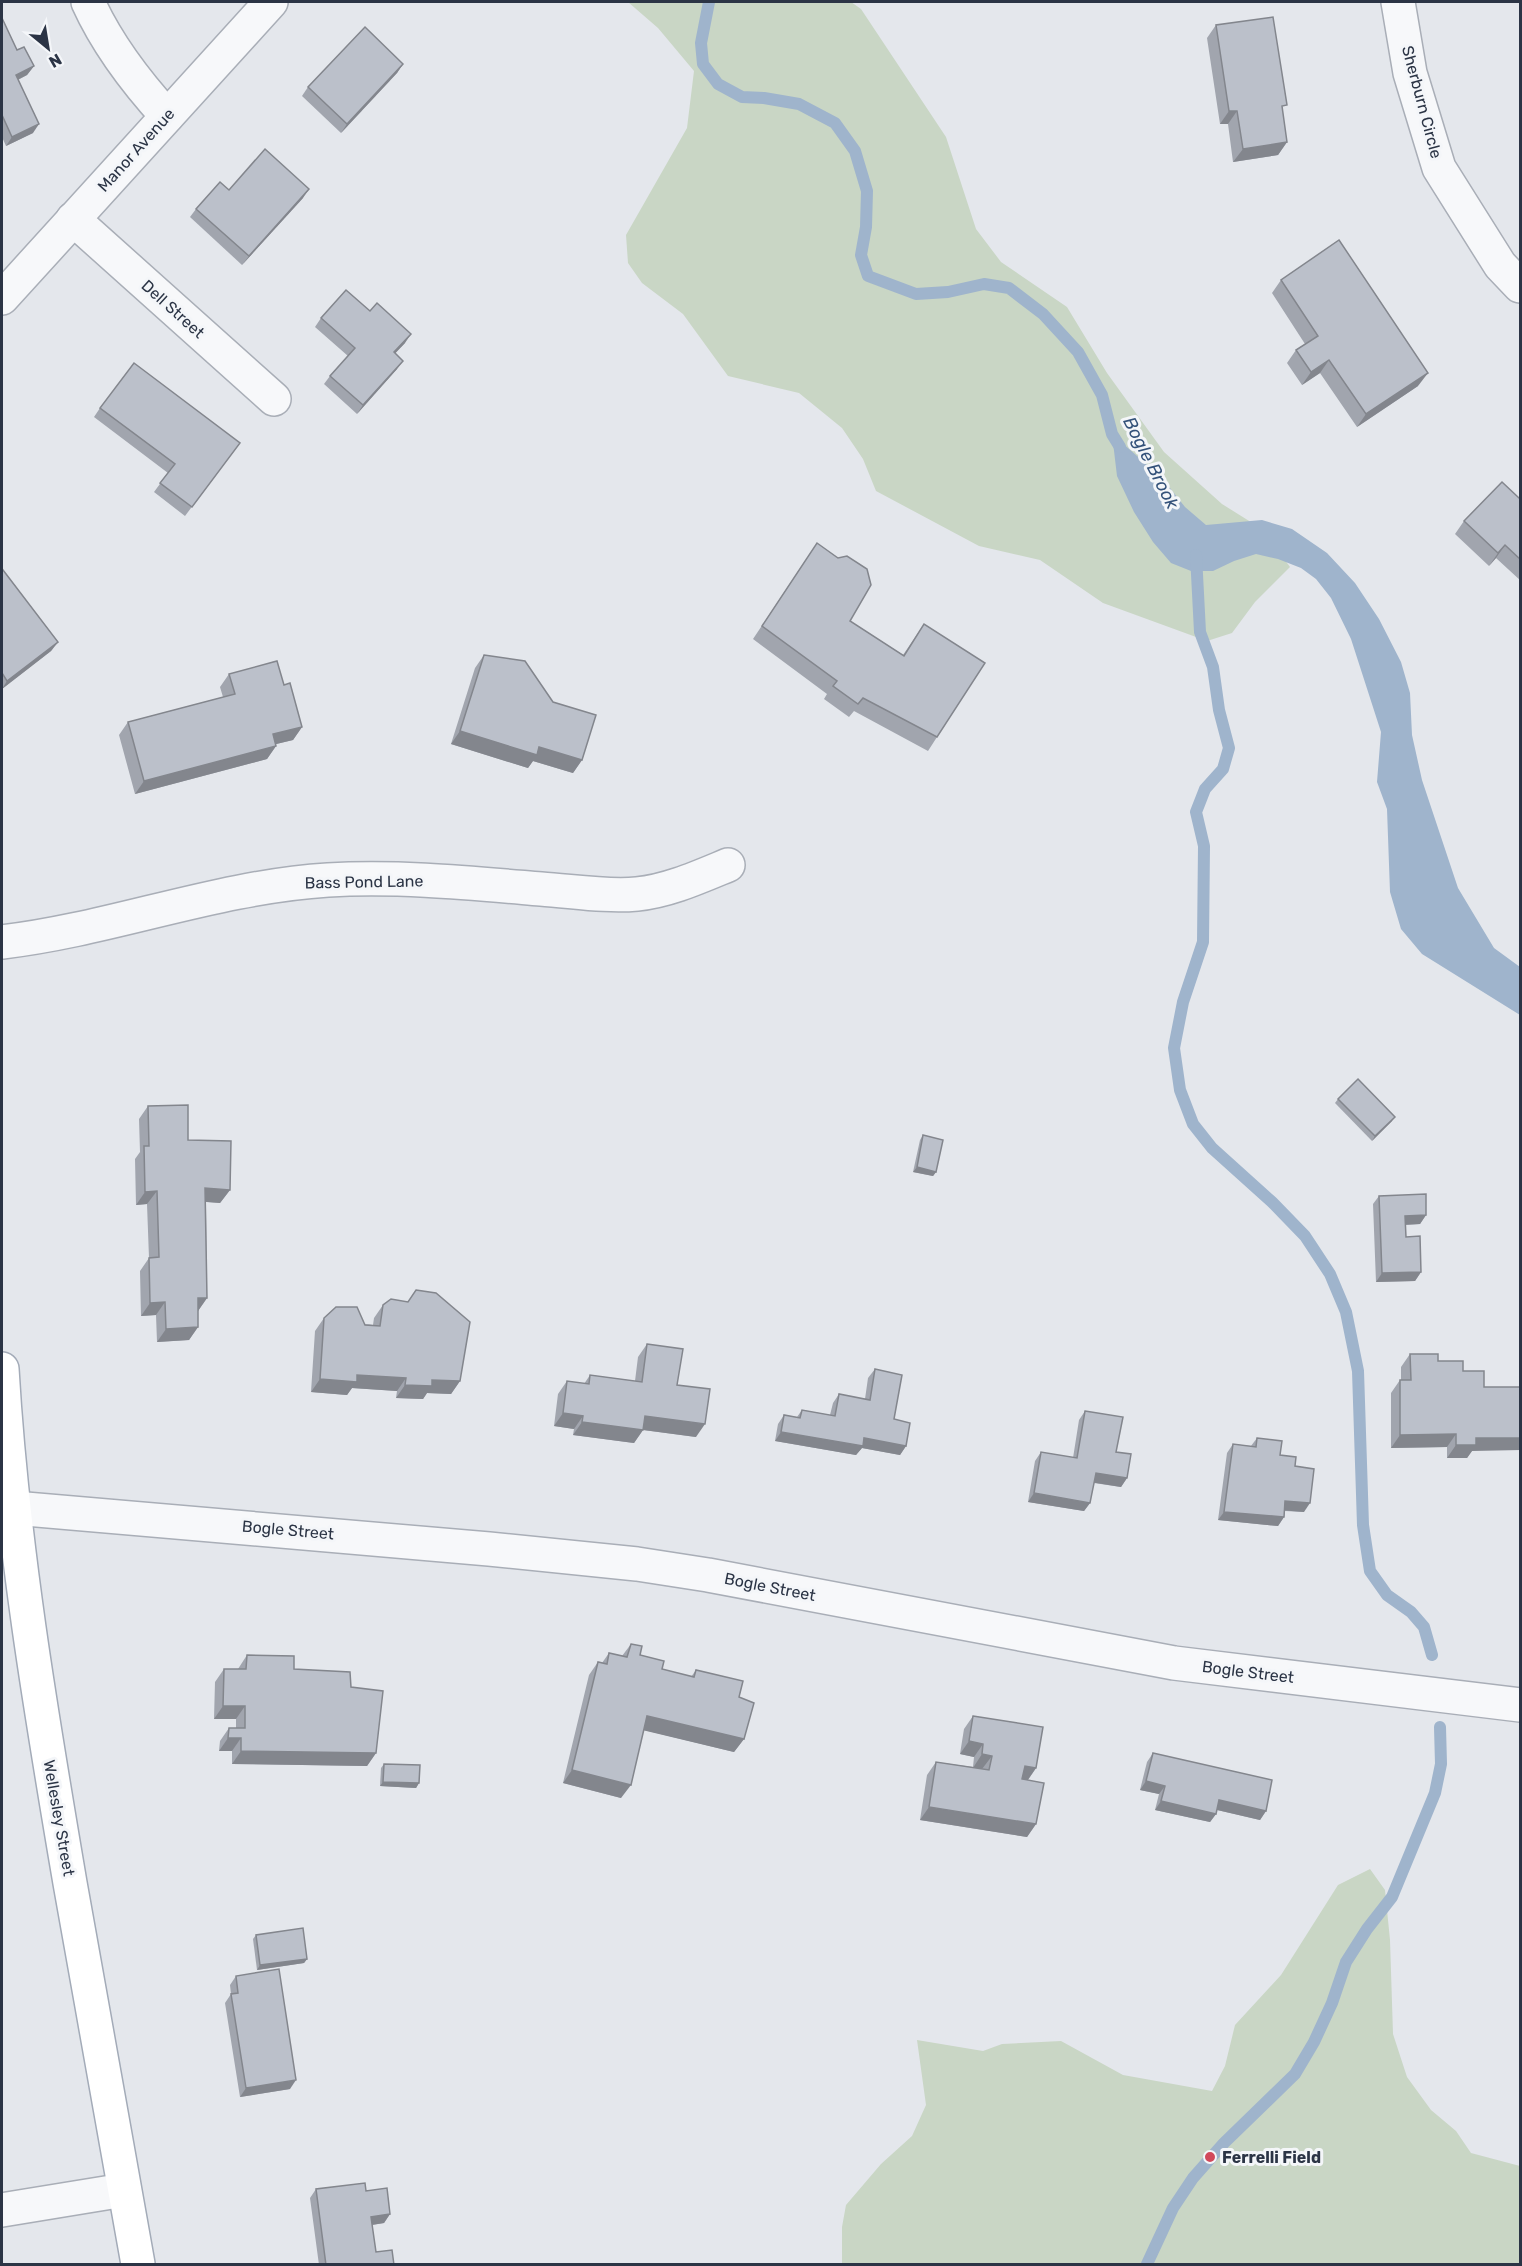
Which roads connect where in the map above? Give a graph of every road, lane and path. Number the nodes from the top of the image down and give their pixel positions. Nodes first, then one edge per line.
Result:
1 (88, 2) edge
2 (271, 2) edge
3 (1398, 2) edge
4 (167, 116) junction
5 (73, 219) junction
6 (1521, 286) edge
7 (2, 298) edge
8 (274, 399) dead end
9 (728, 865) dead end
10 (2, 942) edge
11 (2, 1369) edge
12 (14, 1508) junction
13 (1521, 1705) edge
14 (124, 2190) junction
15 (2, 2210) edge
16 (138, 2265) edge

1 - 4 street
2 - 4 street, Manor Avenue
3 - 6 street, Sherburn Circle
4 - 5 street, Manor Avenue
5 - 7 street, Manor Avenue
5 - 8 street, Dell Street
9 - 10 street, Bass Pond Lane
11 - 12 main road, Wellesley Street
12 - 13 street, Bogle Street
12 - 14 main road, Wellesley Street
14 - 15 street
14 - 16 main road, Wellesley Street

